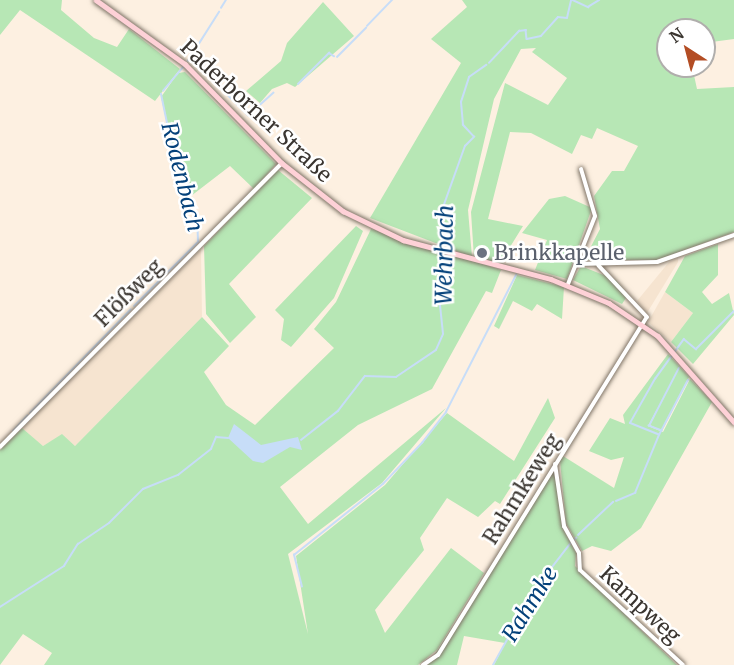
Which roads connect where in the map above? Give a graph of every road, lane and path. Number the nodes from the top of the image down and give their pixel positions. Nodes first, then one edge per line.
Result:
1 (96, 0) edge
2 (282, 163) junction
3 (581, 169) dead end
4 (734, 235) edge
5 (578, 264) junction
6 (598, 265) junction
7 (568, 284) junction
8 (642, 324) junction
9 (734, 422) edge
10 (0, 447) edge
11 (555, 464) junction
12 (423, 665) edge
13 (683, 665) edge

1 - 2 main road, Paderborner Straße
2 - 7 main road, Paderborner Straße
2 - 10 street, Flößweg
3 - 5 street
4 - 6 street
5 - 6 street
5 - 7 street
6 - 8 street
7 - 8 main road, Paderborner Straße
8 - 9 main road, Paderborner Straße
8 - 11 street, Rahmkeweg
11 - 12 street, Rahmkeweg
11 - 13 street, Kampweg

